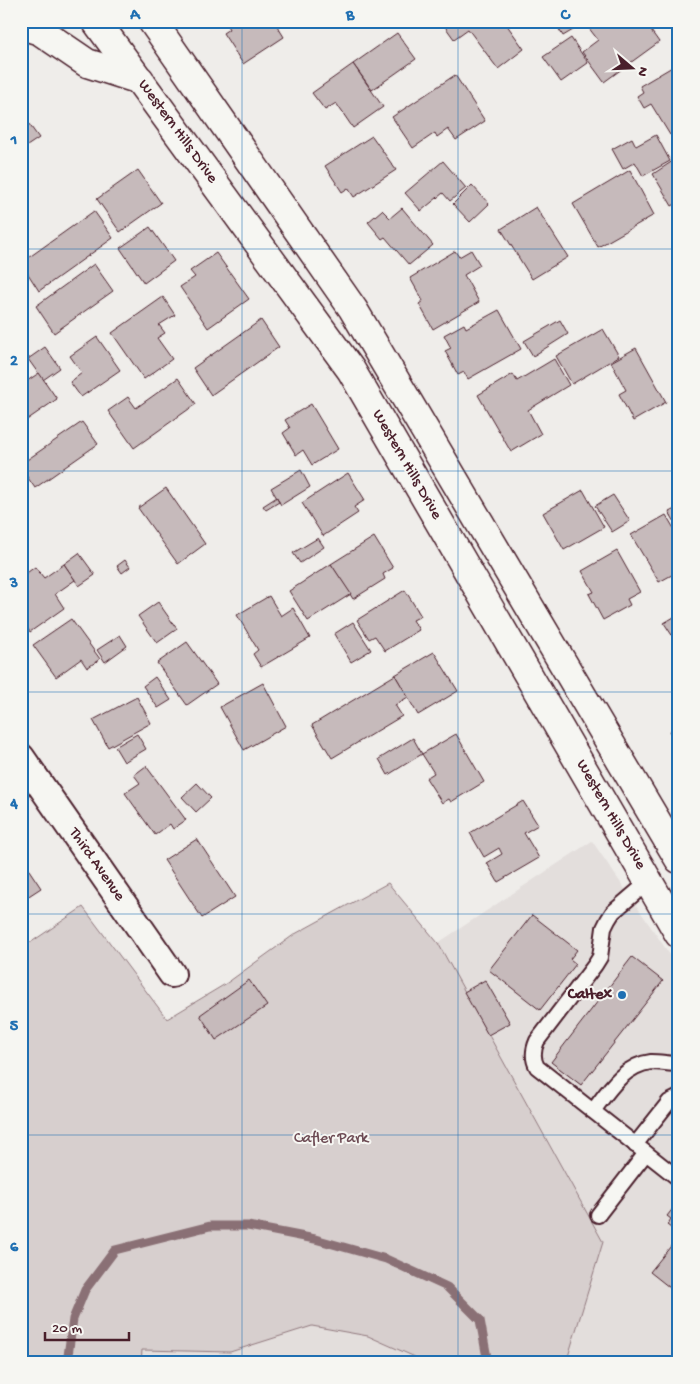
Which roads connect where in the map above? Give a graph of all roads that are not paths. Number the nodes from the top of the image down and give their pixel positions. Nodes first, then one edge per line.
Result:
1 (96, 21) edge
2 (152, 21) edge
3 (21, 25) edge
4 (140, 80) junction
5 (21, 756) edge
6 (679, 859) edge
7 (648, 882) junction
8 (679, 934) edge
9 (172, 974) dead end
10 (679, 1064) edge
11 (679, 1097) edge
12 (592, 1111) junction
13 (640, 1149) junction
14 (679, 1179) edge
15 (598, 1215) dead end

1 - 4 highway, Western Hills Drive
2 - 6 highway, Western Hills Drive
3 - 4 highway
4 - 7 highway, Western Hills Drive
5 - 9 street, Third Avenue
7 - 8 highway, Western Hills Drive
7 - 12 lane
10 - 12 lane
11 - 13 lane
12 - 13 lane
13 - 14 lane
13 - 15 lane

